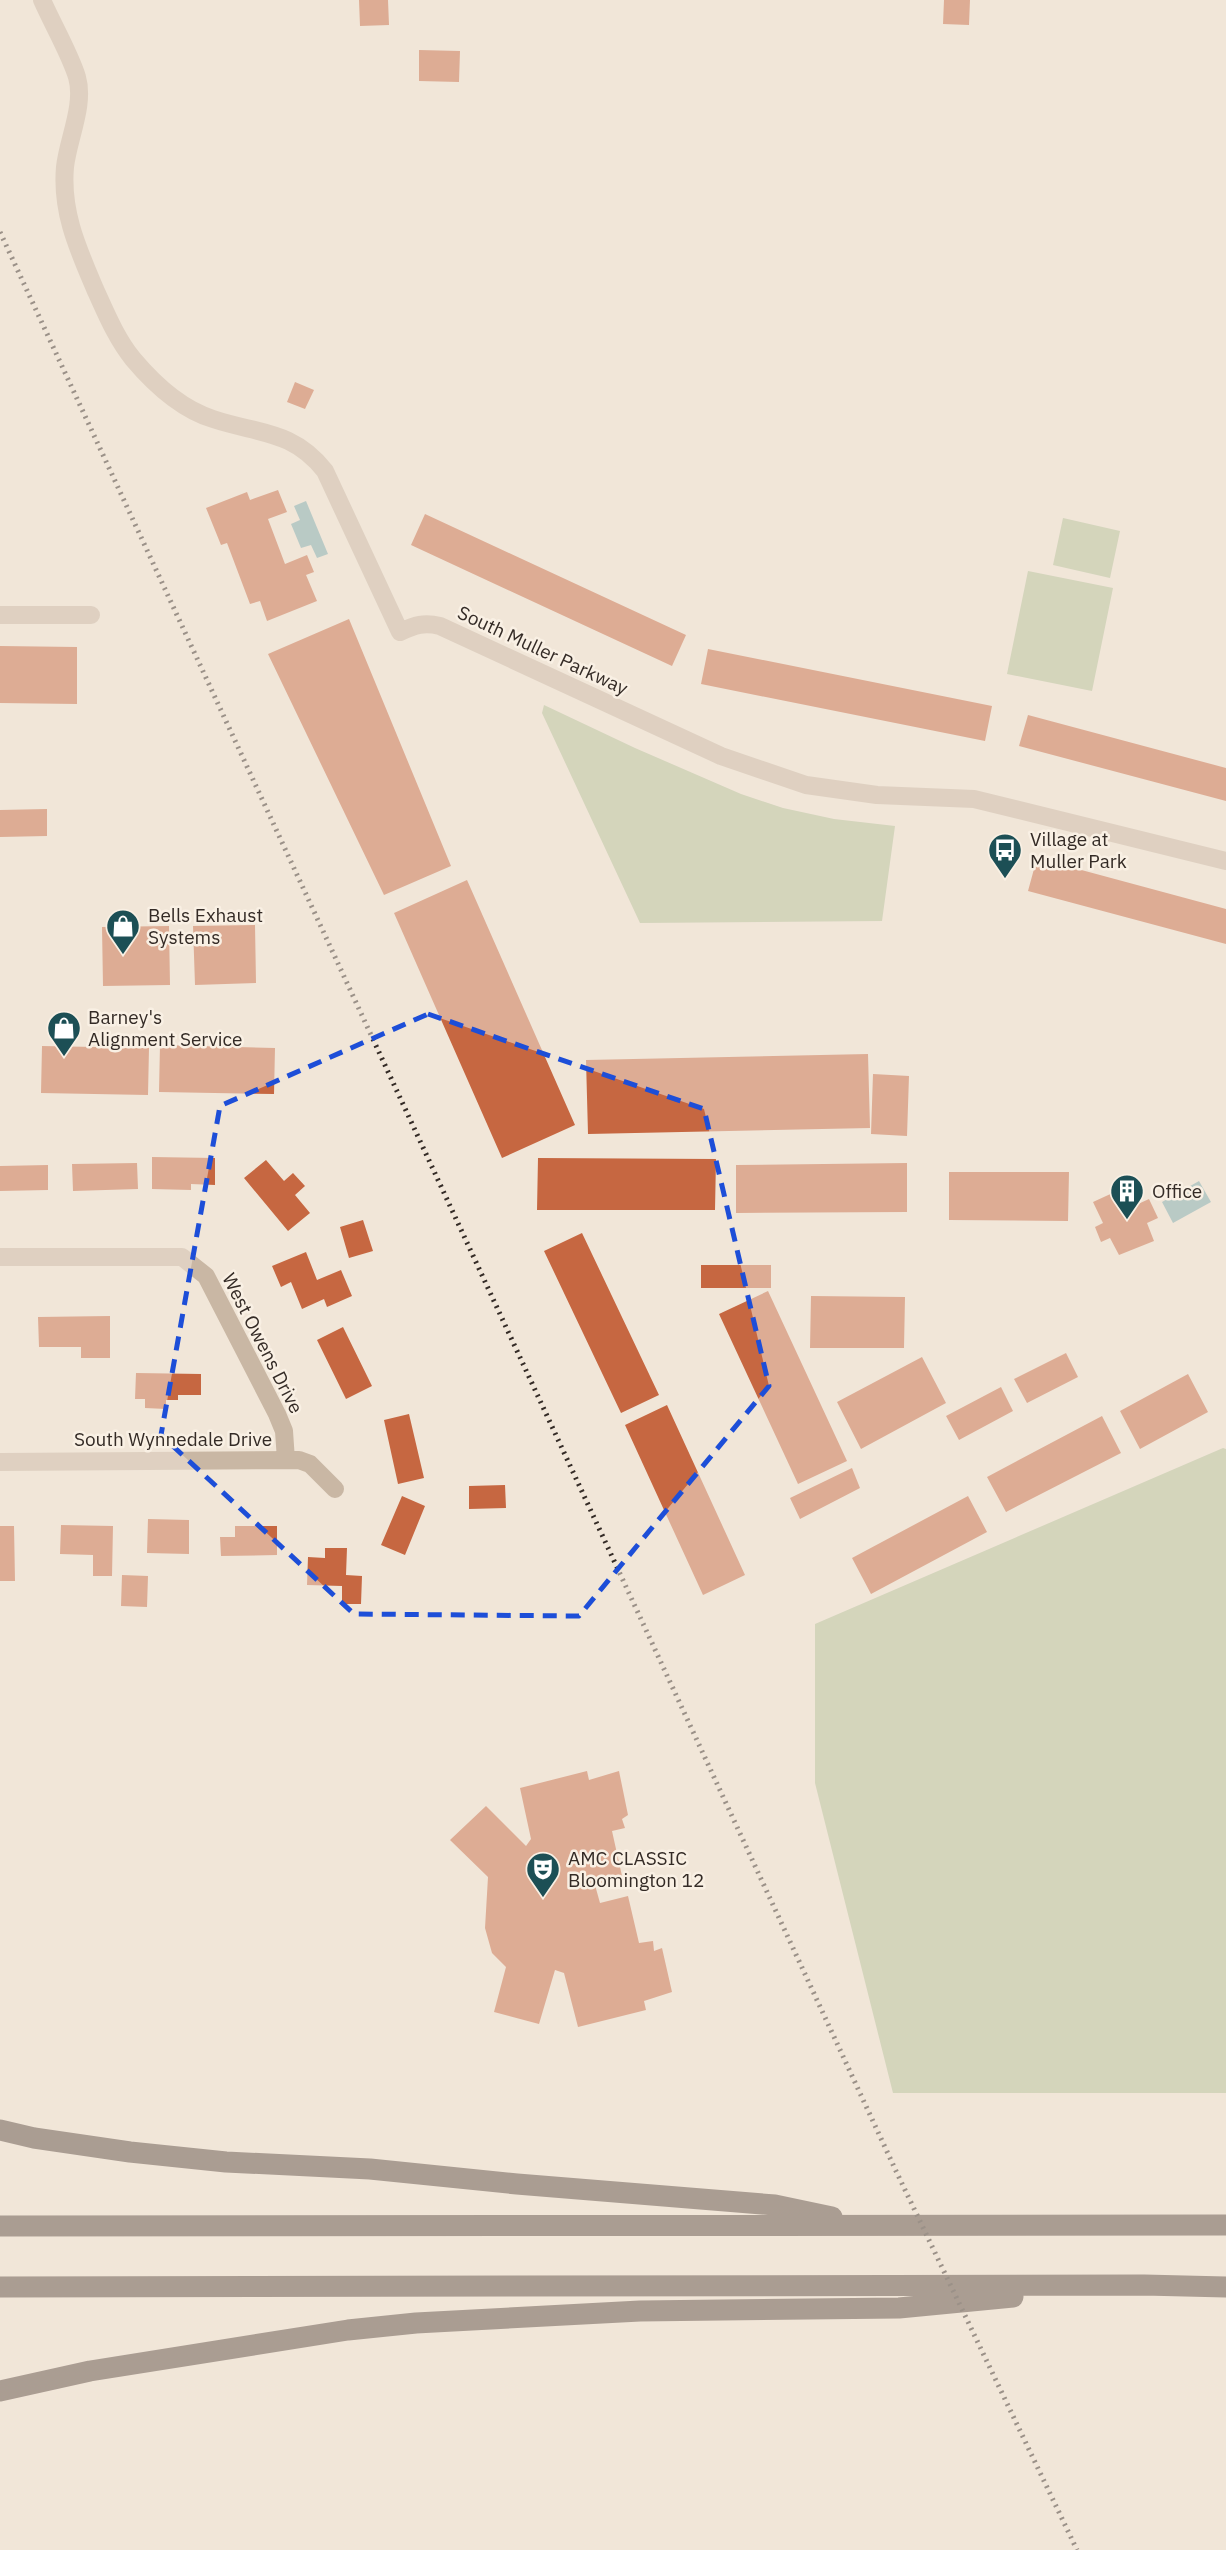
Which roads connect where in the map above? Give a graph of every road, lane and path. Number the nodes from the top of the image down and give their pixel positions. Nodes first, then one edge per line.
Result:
1 (41, 0) edge
2 (0, 615) edge
3 (91, 615) dead end
4 (1226, 861) edge
5 (0, 1257) edge
6 (286, 1460) junction
7 (0, 1462) edge
8 (335, 1489) dead end
9 (0, 2130) edge
10 (1226, 2225) edge
11 (0, 2226) edge
12 (873, 2226) junction
13 (1144, 2285) junction
14 (0, 2287) edge
15 (1226, 2287) edge
16 (0, 2391) edge

1 - 4 street, South Muller Parkway
2 - 3 street
5 - 6 street, West Owens Drive
6 - 7 street, South Wynnedale Drive
6 - 8 street, South Wynnedale Drive
9 - 12 highway
10 - 12 highway
11 - 12 highway
13 - 14 highway
13 - 15 highway
13 - 16 highway

